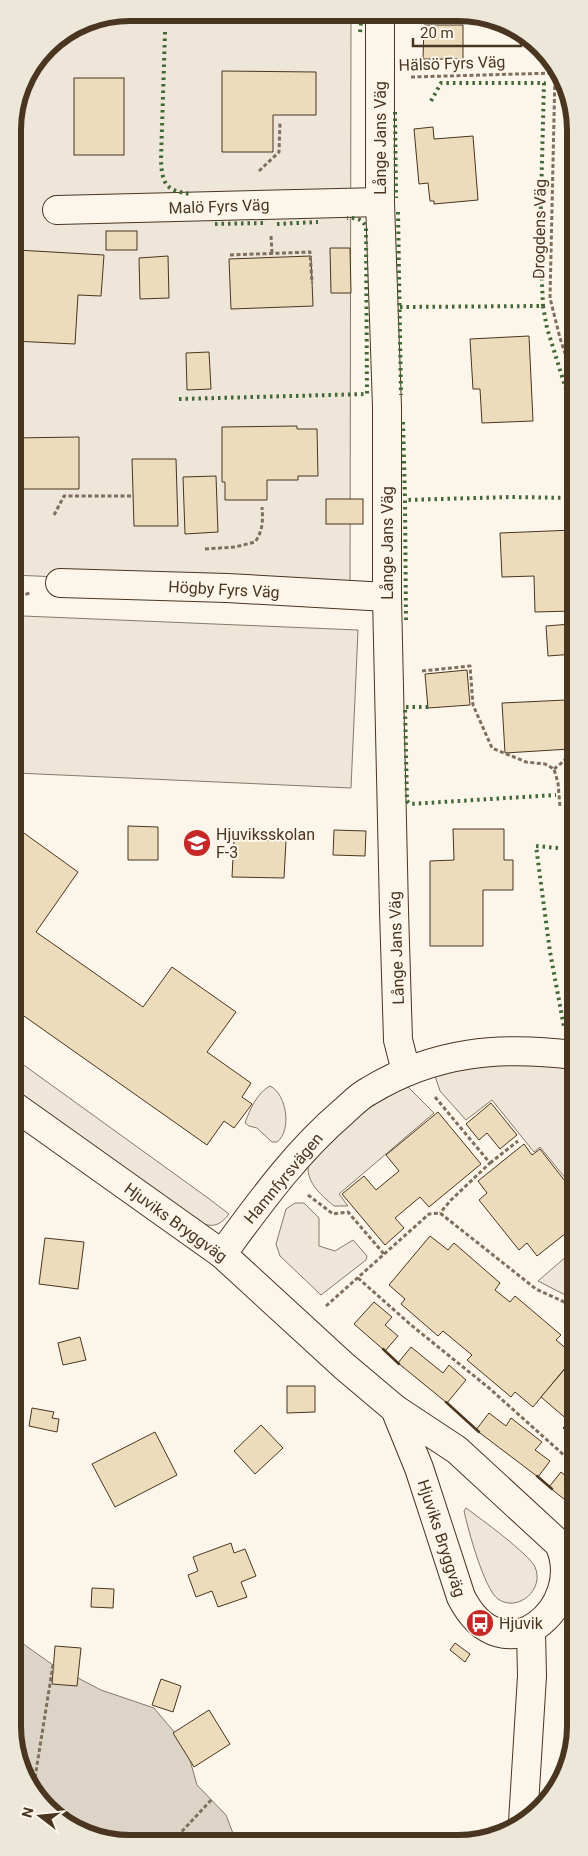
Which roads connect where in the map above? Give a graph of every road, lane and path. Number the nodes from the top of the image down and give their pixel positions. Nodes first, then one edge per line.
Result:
1 (380, 21) edge
2 (550, 73) edge
3 (380, 78) junction
4 (555, 82) edge
5 (280, 122) dead end
6 (380, 202) junction
7 (237, 206) junction
8 (57, 210) dead end
9 (230, 255) dead end
10 (312, 282) dead end
11 (567, 360) edge
12 (131, 496) dead end
13 (262, 507) dead end
14 (54, 514) dead end
15 (205, 549) dead end
16 (60, 583) dead end
17 (387, 597) junction
18 (422, 676) dead end
19 (567, 758) edge
20 (554, 769) junction
21 (560, 806) dead end
22 (567, 1054) edge
23 (409, 1070) junction
24 (21, 1111) edge
25 (518, 1141) dead end
26 (490, 1163) junction
27 (282, 1175) junction
28 (440, 1213) junction
29 (222, 1254) junction
30 (384, 1254) junction
31 (358, 1278) junction
32 (567, 1303) edge
33 (302, 1328) junction
34 (395, 1409) junction
35 (567, 1458) edge
36 (567, 1558) edge
37 (567, 1586) edge
38 (531, 1632) junction
39 (53, 1665) dead end
40 (35, 1778) edge
41 (212, 1799) dead end
42 (524, 1812) edge
43 (179, 1835) edge

1 - 3 street, Långe Jans Väg
2 - 3 path, Hälsö Fyrs Väg
3 - 6 street, Långe Jans Väg
4 - 11 path, Drogdens Väg
5 - 7 path
6 - 7 street, Malö Fyrs Väg
6 - 17 street, Långe Jans Väg
7 - 8 street, Malö Fyrs Väg
9 - 10 path
12 - 14 path
13 - 15 path
16 - 17 street, Högby Fyrs Väg
17 - 23 street, Långe Jans Väg
18 - 20 path
19 - 20 path
20 - 21 path
22 - 23 street, Hamnfyrsvägen
23 - 26 path
23 - 27 street, Hamnfyrsvägen
24 - 29 street, Hjuviks Bryggväg
25 - 26 path
26 - 28 path
27 - 29 street, Hamnfyrsvägen
27 - 30 path
28 - 30 path
28 - 32 path
29 - 33 street, Hjuviks Bryggväg
30 - 31 path
31 - 33 path
31 - 35 path
33 - 34 street, Hjuviks Bryggväg
34 - 36 street, Hjuviks Bryggväg
34 - 38 street, Hjuviks Bryggväg
37 - 38 street, Hjuviks Bryggväg
38 - 42 street
39 - 40 path
41 - 43 path

